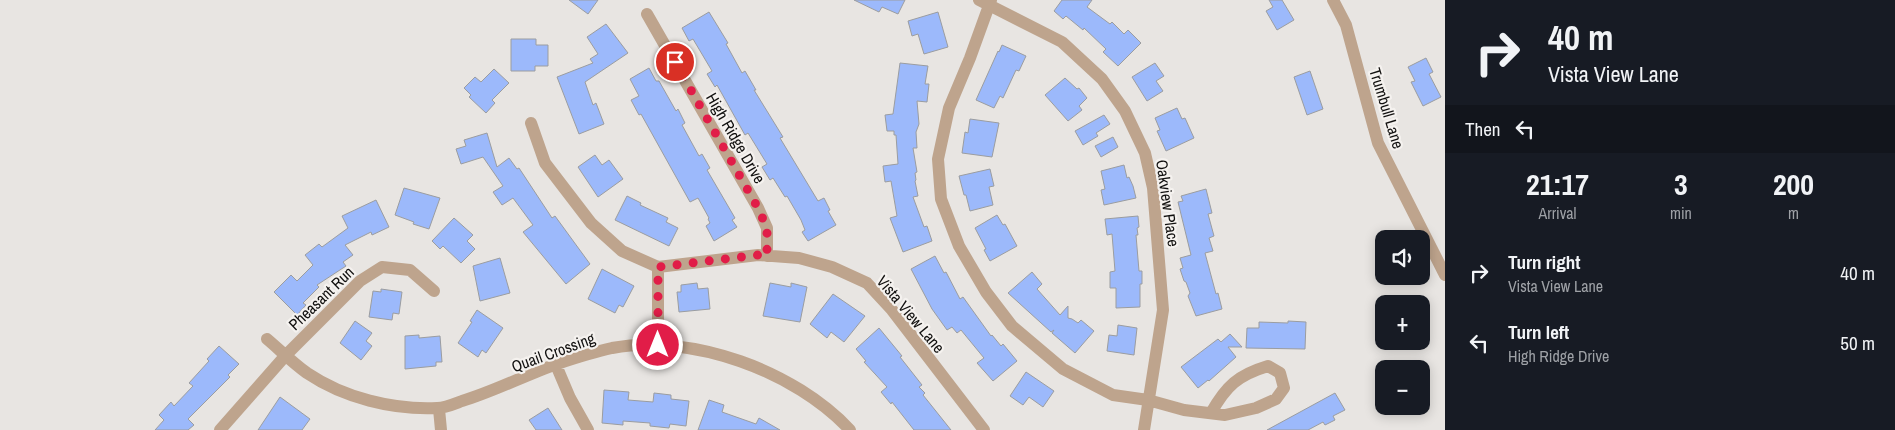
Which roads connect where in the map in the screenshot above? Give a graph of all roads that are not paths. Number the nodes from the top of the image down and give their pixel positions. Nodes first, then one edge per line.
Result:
1 (1333, 0) edge
2 (986, 2) edge
3 (647, 14) dead end
4 (531, 123) dead end
5 (767, 256) junction
6 (658, 267) junction
7 (1445, 275) edge
8 (434, 291) dead end
9 (267, 339) dead end
10 (658, 345) junction
11 (286, 355) junction
12 (556, 365) junction
13 (1148, 400) junction
14 (439, 409) junction
15 (1211, 413) junction
16 (220, 430) edge
17 (441, 430) edge
18 (588, 430) edge
19 (850, 430) edge
20 (984, 430) edge
21 (1144, 430) edge

1 - 7 street, Trumbull Lane
2 - 13 street, Oakview Place
2 - 13 street
3 - 5 street, High Ridge Drive
4 - 6 street
5 - 6 street, Vista View Lane
5 - 20 street, Vista View Lane
6 - 10 street
8 - 11 street, Pheasant Run
9 - 11 street, Quail Crossing
10 - 12 street, Quail Crossing
10 - 19 street, Quail Crossing
11 - 14 street, Quail Crossing
11 - 16 street, Pheasant Run
12 - 14 street, Quail Crossing
12 - 18 street
13 - 15 street
13 - 21 street, Oakview Place
14 - 17 street
15 - 15 street

